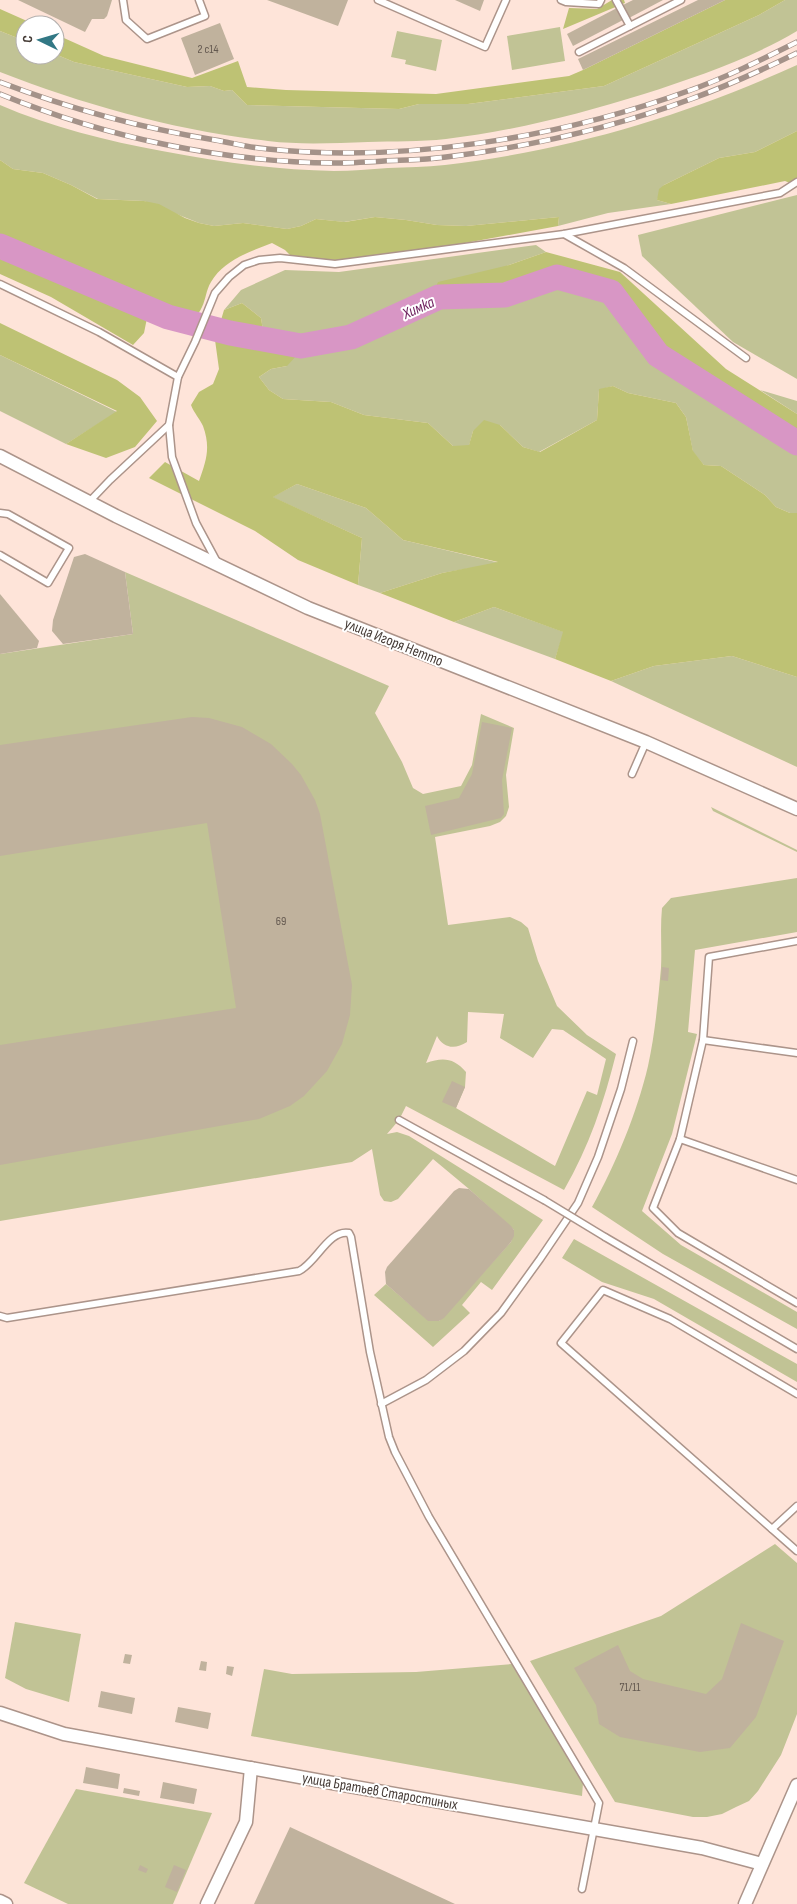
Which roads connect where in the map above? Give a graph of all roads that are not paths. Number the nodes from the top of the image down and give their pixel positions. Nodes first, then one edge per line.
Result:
1 (123, 0) edge
2 (198, 0) edge
3 (378, 0) edge
4 (506, 0) edge
5 (562, 0) edge
6 (601, 0) edge
7 (616, 0) edge
8 (681, 0) edge
9 (630, 26) junction
10 (579, 52) dead end
11 (797, 182) edge
12 (564, 234) junction
13 (0, 284) edge
14 (746, 358) dead end
15 (178, 377) junction
16 (169, 425) junction
17 (2, 458) edge
18 (89, 502) junction
19 (0, 513) edge
20 (0, 555) edge
21 (219, 565) junction
22 (646, 742) junction
23 (632, 774) dead end
24 (797, 809) edge
25 (797, 941) edge
26 (703, 1040) junction
27 (633, 1041) dead end
28 (797, 1053) edge
29 (399, 1120) dead end
30 (680, 1139) junction
31 (797, 1180) edge
32 (797, 1303) edge
33 (0, 1316) edge
34 (797, 1349) edge
35 (797, 1394) edge
36 (381, 1404) junction
37 (797, 1506) edge
38 (772, 1529) junction
39 (797, 1551) edge
40 (0, 1712) edge
41 (251, 1768) junction
42 (797, 1785) edge
43 (593, 1828) junction
44 (762, 1864) junction
45 (582, 1889) dead end
46 (0, 1901) edge
47 (6, 1904) edge
48 (207, 1904) edge
49 (745, 1904) edge

1 - 2 lane
3 - 4 lane
5 - 6 lane
7 - 9 lane
8 - 9 lane
9 - 10 lane
11 - 12 lane
12 - 14 lane
12 - 15 lane
13 - 15 lane
15 - 16 lane
16 - 18 lane
16 - 21 lane
17 - 18 street, улица Игоря Нетто
18 - 21 street, улица Игоря Нетто
19 - 20 lane
21 - 22 street, улица Игоря Нетто
22 - 23 lane
22 - 24 street, улица Игоря Нетто
25 - 26 lane
26 - 28 lane
26 - 30 lane
27 - 36 lane
29 - 34 lane, bridge
30 - 31 lane
30 - 32 lane
33 - 36 lane
35 - 38 lane
36 - 43 lane
37 - 38 lane
38 - 39 lane
40 - 41 street, улица Братьев Старостиных
41 - 43 street, улица Братьев Старостиных
41 - 48 street
42 - 44 street
43 - 44 street, улица Братьев Старостиных
43 - 45 lane
44 - 49 street
46 - 47 street

